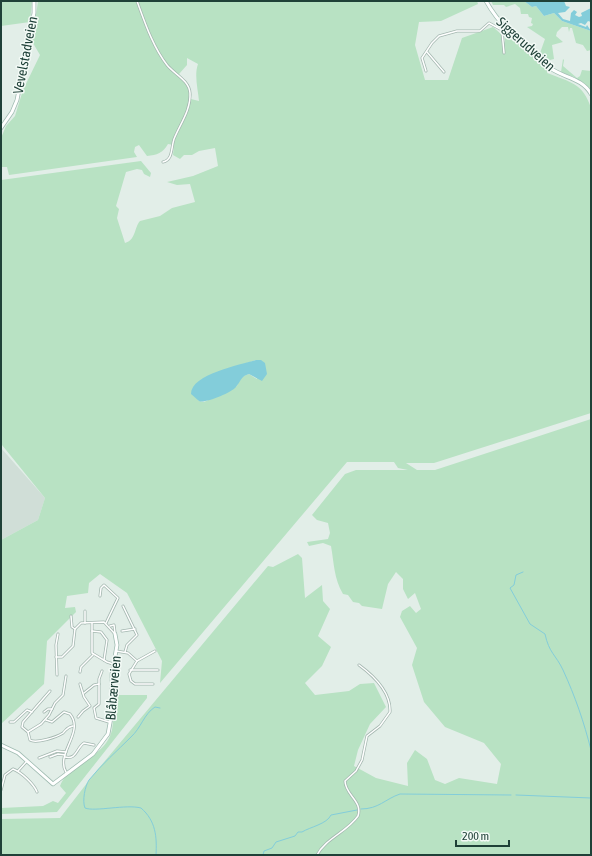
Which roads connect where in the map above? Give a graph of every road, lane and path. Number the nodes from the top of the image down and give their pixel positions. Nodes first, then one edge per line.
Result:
1 (34, 1) edge
2 (137, 1) edge
3 (486, 1) edge
4 (504, 29) junction
5 (427, 52) junction
6 (504, 53) dead end
7 (426, 71) dead end
8 (444, 72) dead end
9 (591, 94) edge
10 (1, 128) edge
11 (163, 162) dead end
12 (100, 596) dead end
13 (122, 606) dead end
14 (85, 611) dead end
15 (71, 616) dead end
16 (85, 623) junction
17 (92, 623) junction
18 (106, 623) junction
19 (110, 626) junction
20 (75, 629) junction
21 (135, 629) junction
22 (92, 631) junction
23 (122, 631) dead end
24 (58, 634) dead end
25 (115, 634) junction
26 (116, 651) junction
27 (156, 651) dead end
28 (125, 652) junction
29 (93, 655) junction
30 (56, 657) junction
31 (104, 660) junction
32 (136, 661) junction
33 (113, 664) junction
34 (359, 665) dead end
35 (130, 670) junction
36 (158, 670) dead end
37 (102, 671) dead end
38 (80, 672) dead end
39 (57, 674) dead end
40 (66, 676) dead end
41 (80, 684) dead end
42 (99, 684) junction
43 (153, 684) dead end
44 (50, 691) dead end
45 (83, 693) junction
46 (90, 706) junction
47 (94, 708) junction
48 (52, 710) junction
49 (32, 712) junction
50 (44, 712) dead end
51 (78, 717) dead end
52 (46, 720) junction
53 (10, 722) dead end
54 (111, 722) junction
55 (73, 726) junction
56 (28, 732) junction
57 (1, 745) edge
58 (94, 745) dead end
59 (66, 752) junction
60 (65, 756) junction
61 (50, 757) dead end
62 (39, 758) dead end
63 (27, 761) junction
64 (18, 771) junction
65 (66, 772) junction
66 (1, 790) edge
67 (37, 792) dead end
68 (317, 855) edge

1 - 10 main road, Vevelstadveien
2 - 11 street
3 - 4 main road, Siggerudveien
4 - 5 street
4 - 6 street
4 - 9 main road, Siggerudveien
5 - 7 street
5 - 8 street
12 - 18 street
13 - 21 street
14 - 16 street
15 - 20 street
16 - 17 street, Blåbærveien
16 - 20 street
17 - 18 street, Blåbærveien
17 - 22 street
18 - 19 street, Blåbærveien
19 - 25 street, Blåbærveien
19 - 25 street
20 - 30 street
21 - 23 street
21 - 28 street
22 - 29 street
22 - 31 street
24 - 30 street
25 - 26 main road, Blåbærveien
26 - 28 street
26 - 33 main road, Blåbærveien
27 - 32 street
28 - 32 street
29 - 31 street
29 - 38 street
30 - 39 street
31 - 33 street
32 - 35 street
33 - 54 main road, Blåbærveien
34 - 68 street
35 - 36 street
35 - 43 street
37 - 42 street
40 - 48 street
41 - 45 street
42 - 45 street
42 - 47 street
44 - 49 street
45 - 46 street
46 - 47 street
46 - 51 street
47 - 54 street
48 - 50 street
48 - 52 street
49 - 53 street
49 - 56 street
52 - 55 street
52 - 56 street
54 - 65 main road, Blåbærveien
55 - 56 street
55 - 59 street
57 - 63 main road
58 - 60 street
59 - 60 street
59 - 62 street
60 - 61 street
60 - 65 street
63 - 64 street
63 - 65 main road, Blåbærveien
64 - 66 street
64 - 67 street

